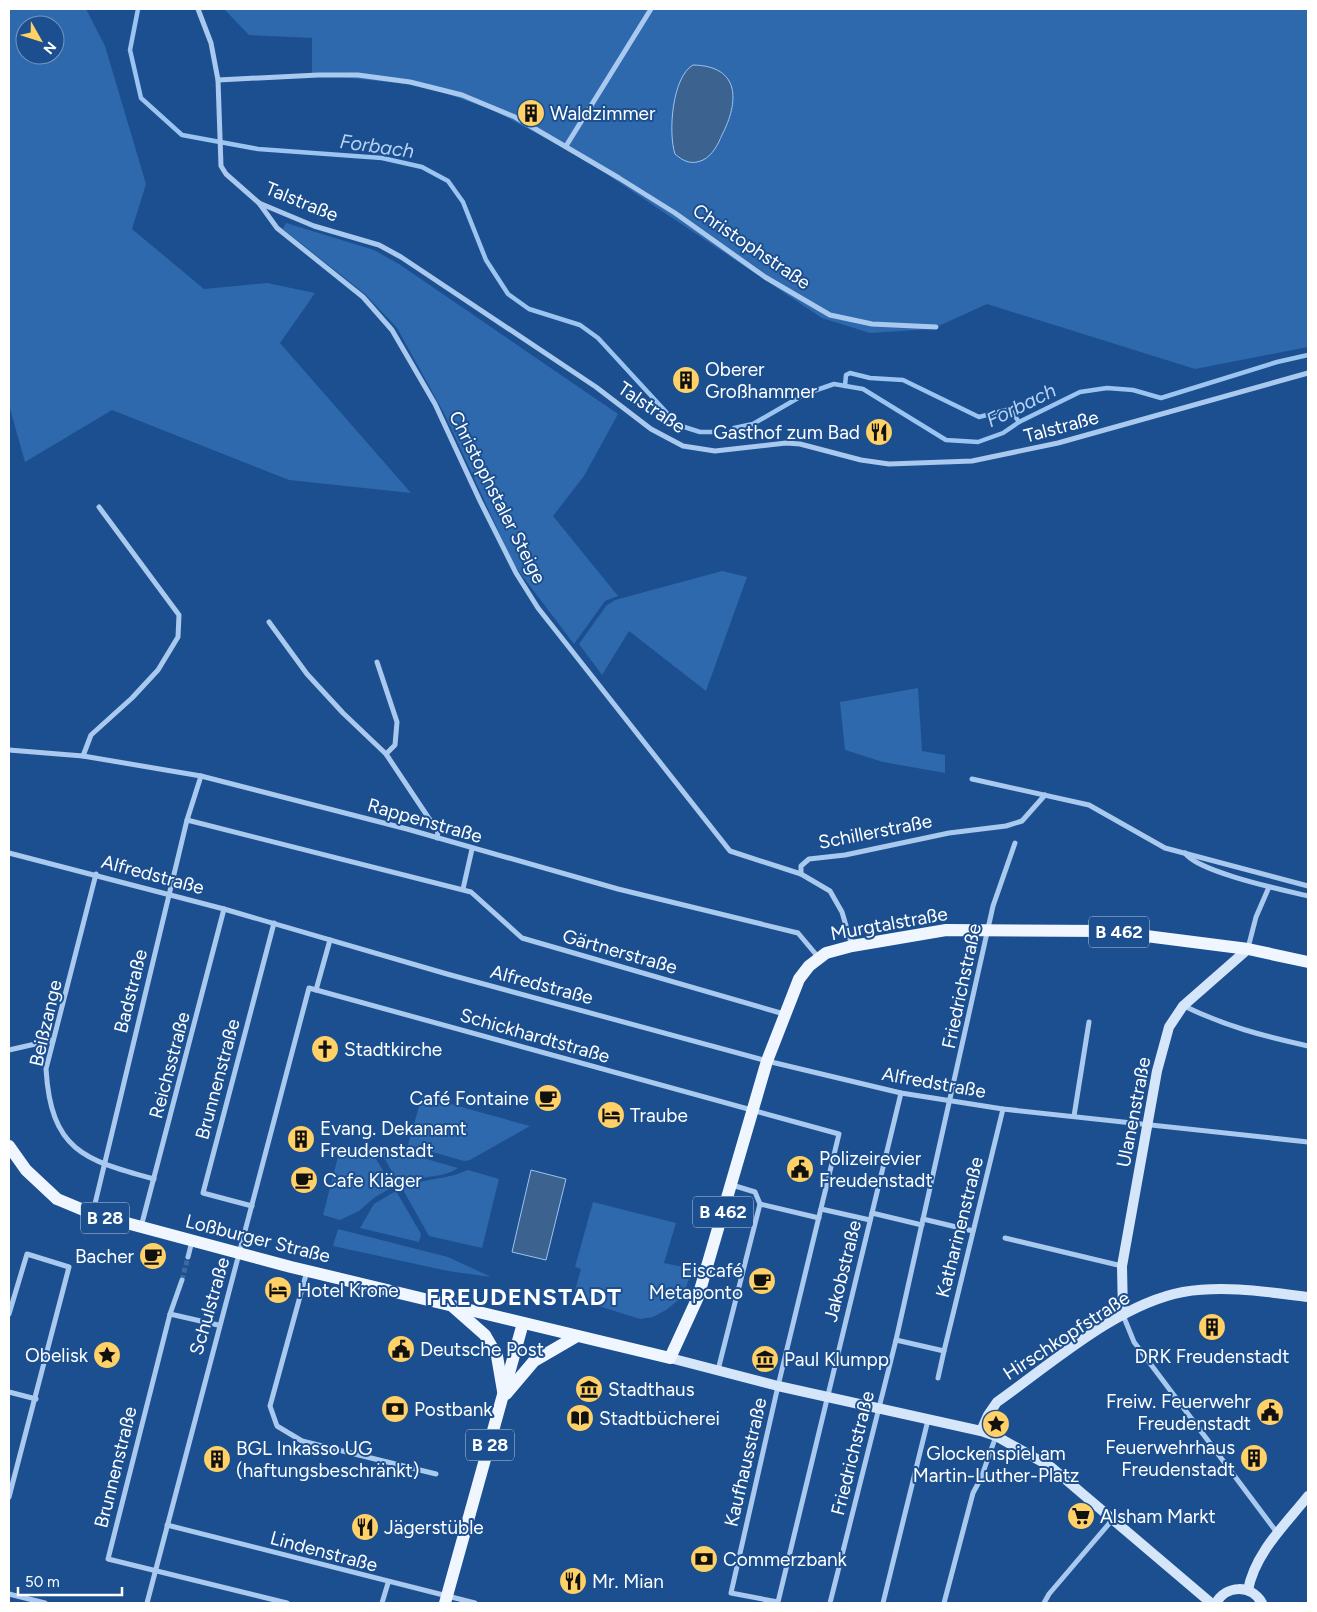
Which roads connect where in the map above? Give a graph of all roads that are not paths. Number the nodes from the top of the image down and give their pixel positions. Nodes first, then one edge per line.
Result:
1 (198, 9) edge
2 (650, 9) edge
3 (218, 80) junction
4 (566, 146) junction
5 (259, 203) junction
6 (936, 327) dead end
7 (1308, 373) edge
8 (99, 507) dead end
9 (268, 622) dead end
10 (377, 662) dead end
11 (9, 750) edge
12 (386, 754) junction
13 (83, 756) junction
14 (201, 776) junction
15 (972, 779) dead end
16 (1046, 795) junction
17 (187, 820) junction
18 (437, 838) junction
19 (1015, 843) dead end
20 (472, 849) junction
21 (9, 853) edge
22 (1185, 853) junction
23 (96, 874) junction
24 (801, 874) junction
25 (1308, 886) edge
26 (1269, 887) junction
27 (463, 889) junction
28 (170, 895) junction
29 (1308, 896) edge
30 (224, 909) junction
31 (274, 923) junction
32 (989, 929) junction
33 (330, 940) junction
34 (852, 946) junction
35 (1248, 948) junction
36 (818, 958) junction
37 (1308, 962) edge
38 (309, 988) joint
39 (316, 990) junction
40 (1183, 1006) junction
41 (785, 1015) junction
42 (1089, 1022) dead end
43 (53, 1040) junction
44 (1308, 1046) edge
45 (9, 1050) edge
46 (766, 1061) junction
47 (901, 1093) junction
48 (951, 1101) junction
49 (1002, 1109) junction
50 (753, 1110) junction
51 (1074, 1116) junction
52 (1147, 1124) junction
53 (1308, 1142) edge
54 (9, 1146) edge
55 (104, 1166) junction
56 (154, 1179) junction
57 (730, 1184) junction
58 (760, 1204) junction
59 (252, 1206) junction
60 (821, 1209) junction
61 (872, 1213) junction
62 (93, 1214) junction
63 (819, 1218) junction
64 (870, 1220) junction
65 (922, 1222) junction
66 (141, 1227) junction
67 (973, 1231) junction
68 (1005, 1238) dead end
69 (192, 1240) junction
70 (240, 1252) junction
71 (188, 1257) tunnel mouth
72 (1122, 1266) junction
73 (307, 1270) junction
74 (182, 1280) tunnel mouth
75 (1308, 1297) edge
76 (451, 1305) junction
77 (9, 1314) edge
78 (170, 1314) junction
79 (1123, 1315) junction
80 (523, 1322) junction
81 (218, 1325) junction
82 (577, 1336) junction
83 (896, 1340) junction
84 (944, 1352) junction
85 (670, 1358) junction
86 (718, 1370) junction
87 (938, 1378) dead end
88 (778, 1386) junction
89 (9, 1392) edge
90 (504, 1396) junction
91 (826, 1398) junction
92 (36, 1399) junction
93 (878, 1409) junction
94 (928, 1420) junction
95 (981, 1431) junction
96 (996, 1436) junction
97 (436, 1474) dead end
98 (1308, 1496) edge
99 (9, 1497) edge
100 (1113, 1518) junction
101 (167, 1525) junction
102 (1278, 1534) junction
103 (155, 1572) junction
104 (388, 1583) junction
105 (1248, 1590) junction
106 (9, 1594) edge
107 (446, 1600) edge
108 (39, 1602) edge
109 (778, 1602) joint
110 (46, 1603) edge
111 (147, 1603) edge
112 (287, 1603) edge
113 (382, 1603) edge
114 (474, 1603) edge
115 (830, 1603) edge
116 (883, 1603) edge
117 (944, 1603) edge
118 (1044, 1603) edge
119 (1211, 1603) edge
120 (1216, 1603) edge
121 (1262, 1603) edge

1 - 3 street, Talstraße
2 - 4 street
3 - 4 street, Christophstraße
3 - 5 street, Talstraße
4 - 6 street, Christophstraße
5 - 7 street, Talstraße
5 - 24 street, Christophstaler Steige
8 - 13 street
9 - 12 street
10 - 12 street
11 - 13 street, Rappenstraße
12 - 18 street
13 - 14 street, Rappenstraße
14 - 17 street, Badstraße
14 - 18 street, Rappenstraße
15 - 16 street
16 - 22 street
16 - 24 street, Schillerstraße
17 - 27 street, Gärtnerstraße
17 - 28 street, Badstraße
18 - 20 street, Rappenstraße
19 - 32 street, Friedrichstraße
20 - 27 street
20 - 36 street, Rappenstraße
21 - 23 street, Alfredstraße
22 - 25 street
22 - 26 street
23 - 28 street, Alfredstraße
23 - 43 street, Beißzange
24 - 34 street, Schillerstraße
26 - 29 street
26 - 35 street
27 - 41 street, Gärtnerstraße
28 - 30 street, Alfredstraße
28 - 55 street, Badstraße
30 - 31 street, Alfredstraße
30 - 56 street, Reichsstraße
31 - 33 street, Alfredstraße
31 - 59 street, Brunnenstraße
32 - 34 main road, Murgtalstraße / B 462
32 - 35 main road, Murgtalstraße / B 462
32 - 48 street, Friedrichstraße
33 - 39 street
33 - 46 street, Alfredstraße
34 - 36 main road, Murgtalstraße / B 462
35 - 37 main road, Murgtalstraße / B 462
35 - 40 main road, Ulanenstraße
36 - 41 main road, Murgtalstraße / B 462
38 - 39 street, Schickhardtstraße
38 - 59 street, Schulstraße
39 - 50 street, Schickhardtstraße
40 - 44 street
40 - 52 main road, Ulanenstraße
41 - 46 main road, Murgtalstraße / B 462
42 - 51 street
43 - 45 street
43 - 55 street, Beißzange
46 - 47 street, Alfredstraße
46 - 50 main road, Murgtalstraße / B 462
47 - 48 street, Alfredstraße
47 - 61 street, Jakobstraße
48 - 49 street, Alfredstraße
48 - 65 street, Friedrichstraße
49 - 51 street, Alfredstraße
49 - 67 street, Katharinenstraße
50 - 57 main road, Murgtalstraße / B 462
50 - 60 street, Kaufhausstraße
51 - 52 street, Alfredstraße
52 - 53 street, Alfredstraße
52 - 72 main road, Ulanenstraße
54 - 62 main road, Loßburger Straße / B 28
55 - 56 street, Beißzange
55 - 62 street, Badstraße
56 - 66 street, Reichsstraße
57 - 58 street
57 - 85 main road, Murgtalstraße / B 462
58 - 63 street
58 - 86 street
59 - 70 street, Schulstraße
60 - 63 street, Kaufhausstraße
60 - 64 street
61 - 64 street, Jakobstraße
61 - 65 street
62 - 66 main road, Loßburger Straße / B 28
63 - 88 street, Kaufhausstraße
64 - 91 street, Jakobstraße
65 - 67 street
65 - 83 street, Friedrichstraße
66 - 69 main road, Loßburger Straße / B 28
67 - 84 street, Katharinenstraße
68 - 72 street
69 - 70 main road, Loßburger Straße / B 28
69 - 71 street
70 - 73 main road, Loßburger Straße / B 28
70 - 81 street, Schulstraße
72 - 79 main road, Ulanenstraße
73 - 76 main road, Loßburger Straße / B 28
73 - 97 street
74 - 78 street, Brunnenstraße
75 - 79 main road, Hirschkopfstraße
76 - 80 main road, Loßburger Straße / B 28
76 - 90 main road, B 28
77 - 92 street
78 - 81 street
78 - 103 street, Brunnenstraße
79 - 95 main road, Hirschkopfstraße
79 - 102 street
80 - 82 main road, Loßburger Straße
80 - 90 main road, B 28
81 - 101 street, Schulstraße
82 - 85 main road, Loßburger Straße
82 - 90 main road, B 28
83 - 84 street
83 - 93 street, Friedrichstraße
84 - 87 street, Katharinenstraße
85 - 86 main road
86 - 88 main road
88 - 91 main road
88 - 109 street, Kaufhausstraße
89 - 92 street
90 - 107 main road, B 28
91 - 93 main road
91 - 109 street, Jakobstraße
92 - 99 street
93 - 94 main road
93 - 115 street, Friedrichstraße
94 - 95 main road
94 - 116 street
95 - 96 main road
96 - 100 main road
96 - 117 street
98 - 102 main road
100 - 118 street
100 - 119 main road
101 - 103 street, Schulstraße
101 - 104 street, Lindenstraße
102 - 105 main road
103 - 111 street, Schulstraße
103 - 112 street
104 - 107 street, Lindenstraße
104 - 113 street
105 - 120 main road
105 - 121 main road
106 - 108 street
107 - 114 street, Lindenstraße
108 - 110 street

